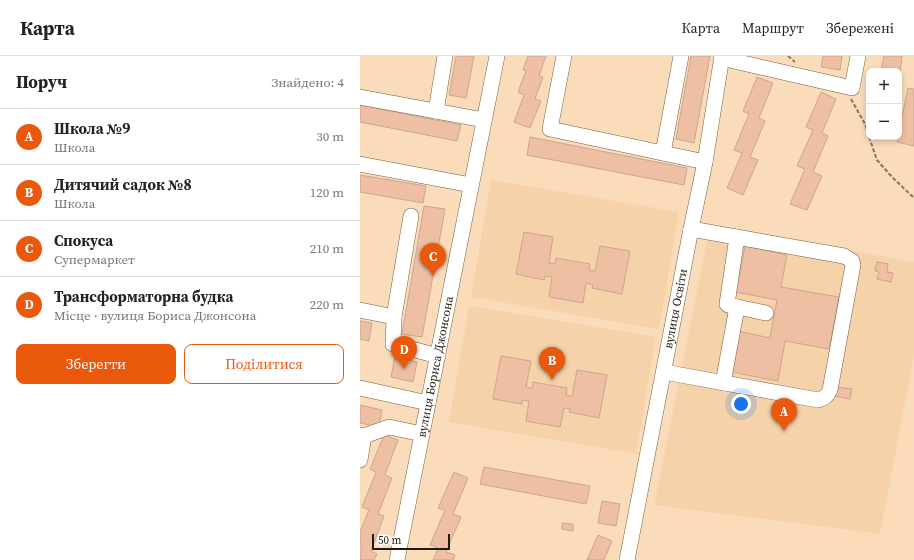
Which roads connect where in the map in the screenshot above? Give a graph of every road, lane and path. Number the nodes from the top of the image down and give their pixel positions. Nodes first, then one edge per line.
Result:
1 (445, 56) edge
2 (497, 56) edge
3 (564, 56) edge
4 (681, 56) edge
5 (858, 56) edge
6 (721, 57) edge
7 (360, 97) edge
8 (850, 98) dead end
9 (436, 111) junction
10 (484, 120) junction
11 (866, 127) edge
12 (870, 140) edge
13 (663, 153) junction
14 (705, 162) junction
15 (360, 164) edge
16 (471, 185) junction
17 (914, 198) edge
18 (411, 216) dead end
19 (691, 229) junction
20 (737, 237) junction
21 (737, 307) junction
22 (360, 310) edge
23 (766, 313) dead end
24 (394, 317) junction
25 (438, 356) junction
26 (664, 372) junction
27 (723, 383) junction
28 (360, 388) edge
29 (428, 403) junction
30 (422, 434) junction
31 (362, 435) edge
32 (360, 460) edge
33 (397, 560) edge
34 (627, 560) edge

1 - 9 street
2 - 10 street, вулиця Бориса Джонсона
3 - 13 street
4 - 13 street
5 - 6 street
6 - 14 street, вулиця Освіти
7 - 9 street
8 - 11 path
9 - 10 street
10 - 16 street, вулиця Бориса Джонсона
12 - 17 path
13 - 14 street
14 - 19 street, вулиця Освіти
15 - 16 street
16 - 25 street, вулиця Бориса Джонсона
18 - 24 street
19 - 20 street
19 - 26 street, вулиця Освіти
20 - 21 street
20 - 27 street
21 - 23 street
21 - 27 street
22 - 24 street
24 - 25 street
25 - 29 street, вулиця Бориса Джонсона
26 - 27 street
26 - 34 street, вулиця Освіти
28 - 29 street
29 - 30 street, вулиця Бориса Джонсона
30 - 31 street
30 - 33 street, вулиця Бориса Джонсона
31 - 32 street

